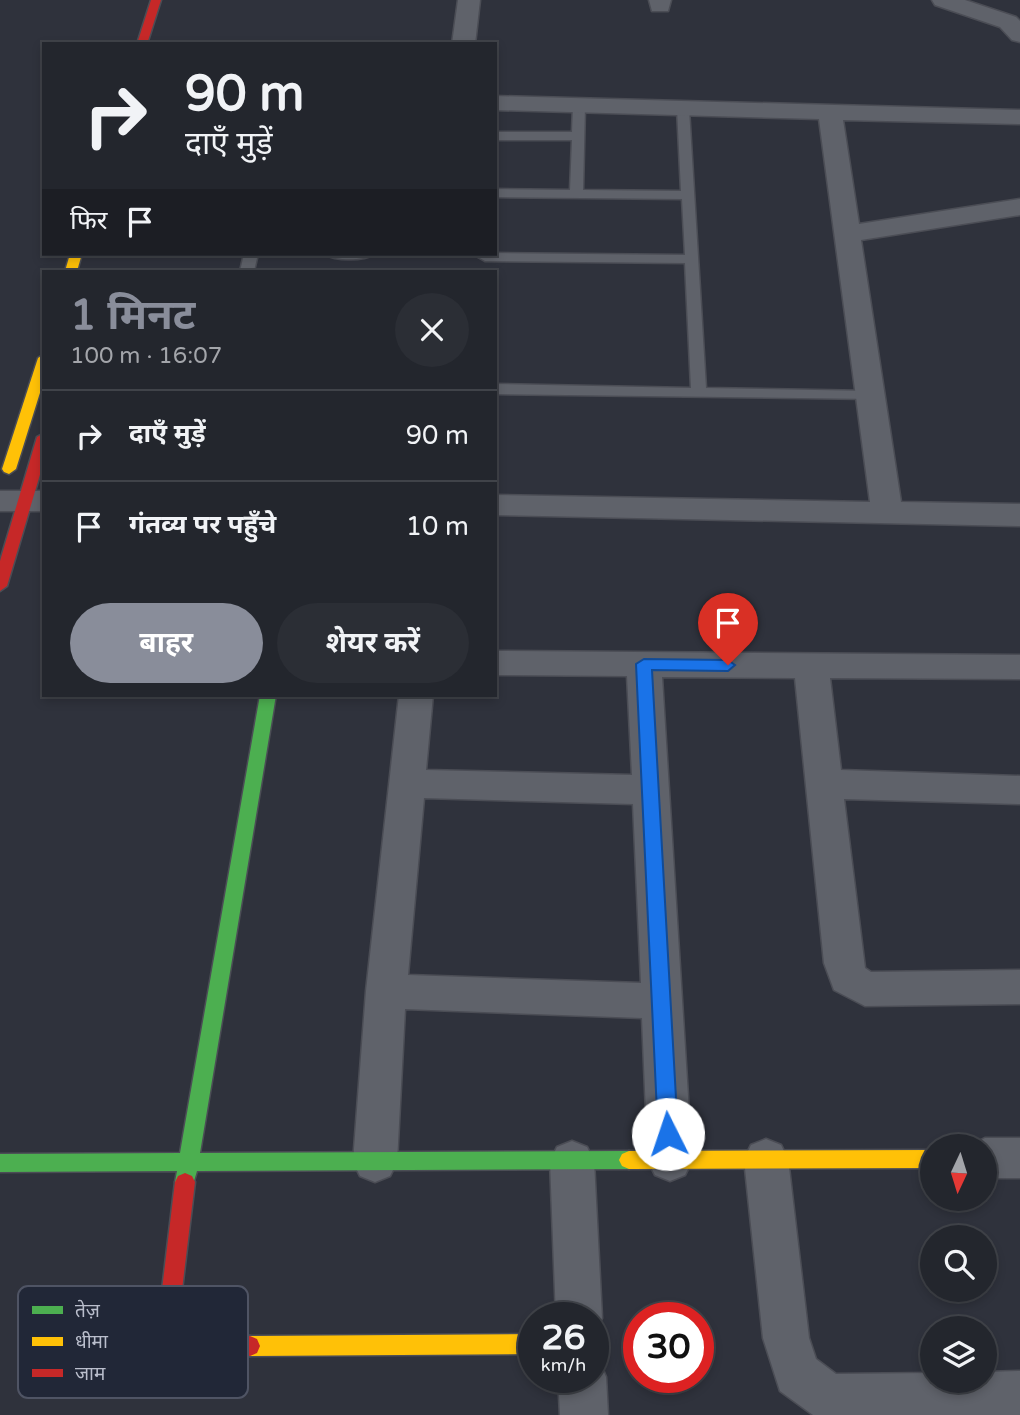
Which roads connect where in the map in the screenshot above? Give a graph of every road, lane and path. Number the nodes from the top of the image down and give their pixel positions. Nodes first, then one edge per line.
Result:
1 (156, 0) edge
2 (469, 0) edge
3 (955, 1) edge
4 (1016, 23) edge
5 (143, 42) edge
6 (463, 42) edge
7 (497, 103) edge
8 (579, 106) junction
9 (683, 109) junction
10 (830, 112) junction
11 (1020, 117) edge
12 (497, 135) edge
13 (578, 136) junction
14 (497, 193) edge
15 (576, 194) junction
16 (688, 195) junction
17 (1020, 207) edge
18 (847, 234) junction
19 (485, 257) dead end
20 (691, 259) junction
21 (42, 369) edge
22 (497, 389) edge
23 (699, 393) junction
24 (870, 396) junction
25 (42, 442) edge
26 (17, 500) edge
27 (497, 505) edge
28 (887, 513) junction
29 (1020, 515) edge
30 (0, 586) edge
31 (497, 663) edge
32 (644, 664) junction
33 (811, 666) junction
34 (1020, 667) edge
35 (268, 697) edge
36 (415, 697) edge
37 (823, 784) junction
38 (406, 785) junction
39 (648, 790) junction
40 (1020, 790) edge
41 (1020, 987) edge
42 (386, 991) junction
43 (659, 1001) junction
44 (998, 1158) edge
45 (1020, 1158) edge
46 (920, 1159) edge
47 (766, 1160) junction
48 (572, 1161) junction
49 (670, 1161) junction
50 (375, 1162) junction
51 (0, 1163) edge
52 (187, 1163) junction
53 (172, 1286) edge
54 (578, 1302) edge
55 (518, 1345) edge
56 (248, 1346) edge
57 (583, 1393) edge
58 (1020, 1395) edge
59 (584, 1415) edge

1 - 5 street
2 - 6 street
3 - 4 street
7 - 8 street
8 - 9 street
8 - 13 lane
9 - 10 street
9 - 16 lane
10 - 11 street
10 - 18 street
12 - 13 lane
13 - 15 lane
14 - 15 lane
15 - 16 lane
16 - 20 lane
17 - 18 street
18 - 24 street
19 - 20 lane
20 - 23 lane
21 - 26 street
22 - 23 lane
23 - 24 lane
24 - 28 street
25 - 26 street
26 - 30 street
27 - 28 street
28 - 29 street
31 - 32 street
32 - 33 street
32 - 39 street
33 - 34 street
33 - 37 street
35 - 52 street
36 - 38 street
37 - 40 street
37 - 41 street
38 - 39 street
38 - 42 street
39 - 43 street
42 - 43 street
42 - 50 street
43 - 49 street
44 - 45 street
46 - 47 street
47 - 49 street
47 - 58 street
48 - 49 street
48 - 50 street
48 - 54 street
50 - 52 street
51 - 52 street
52 - 53 street
55 - 56 street
57 - 59 street

